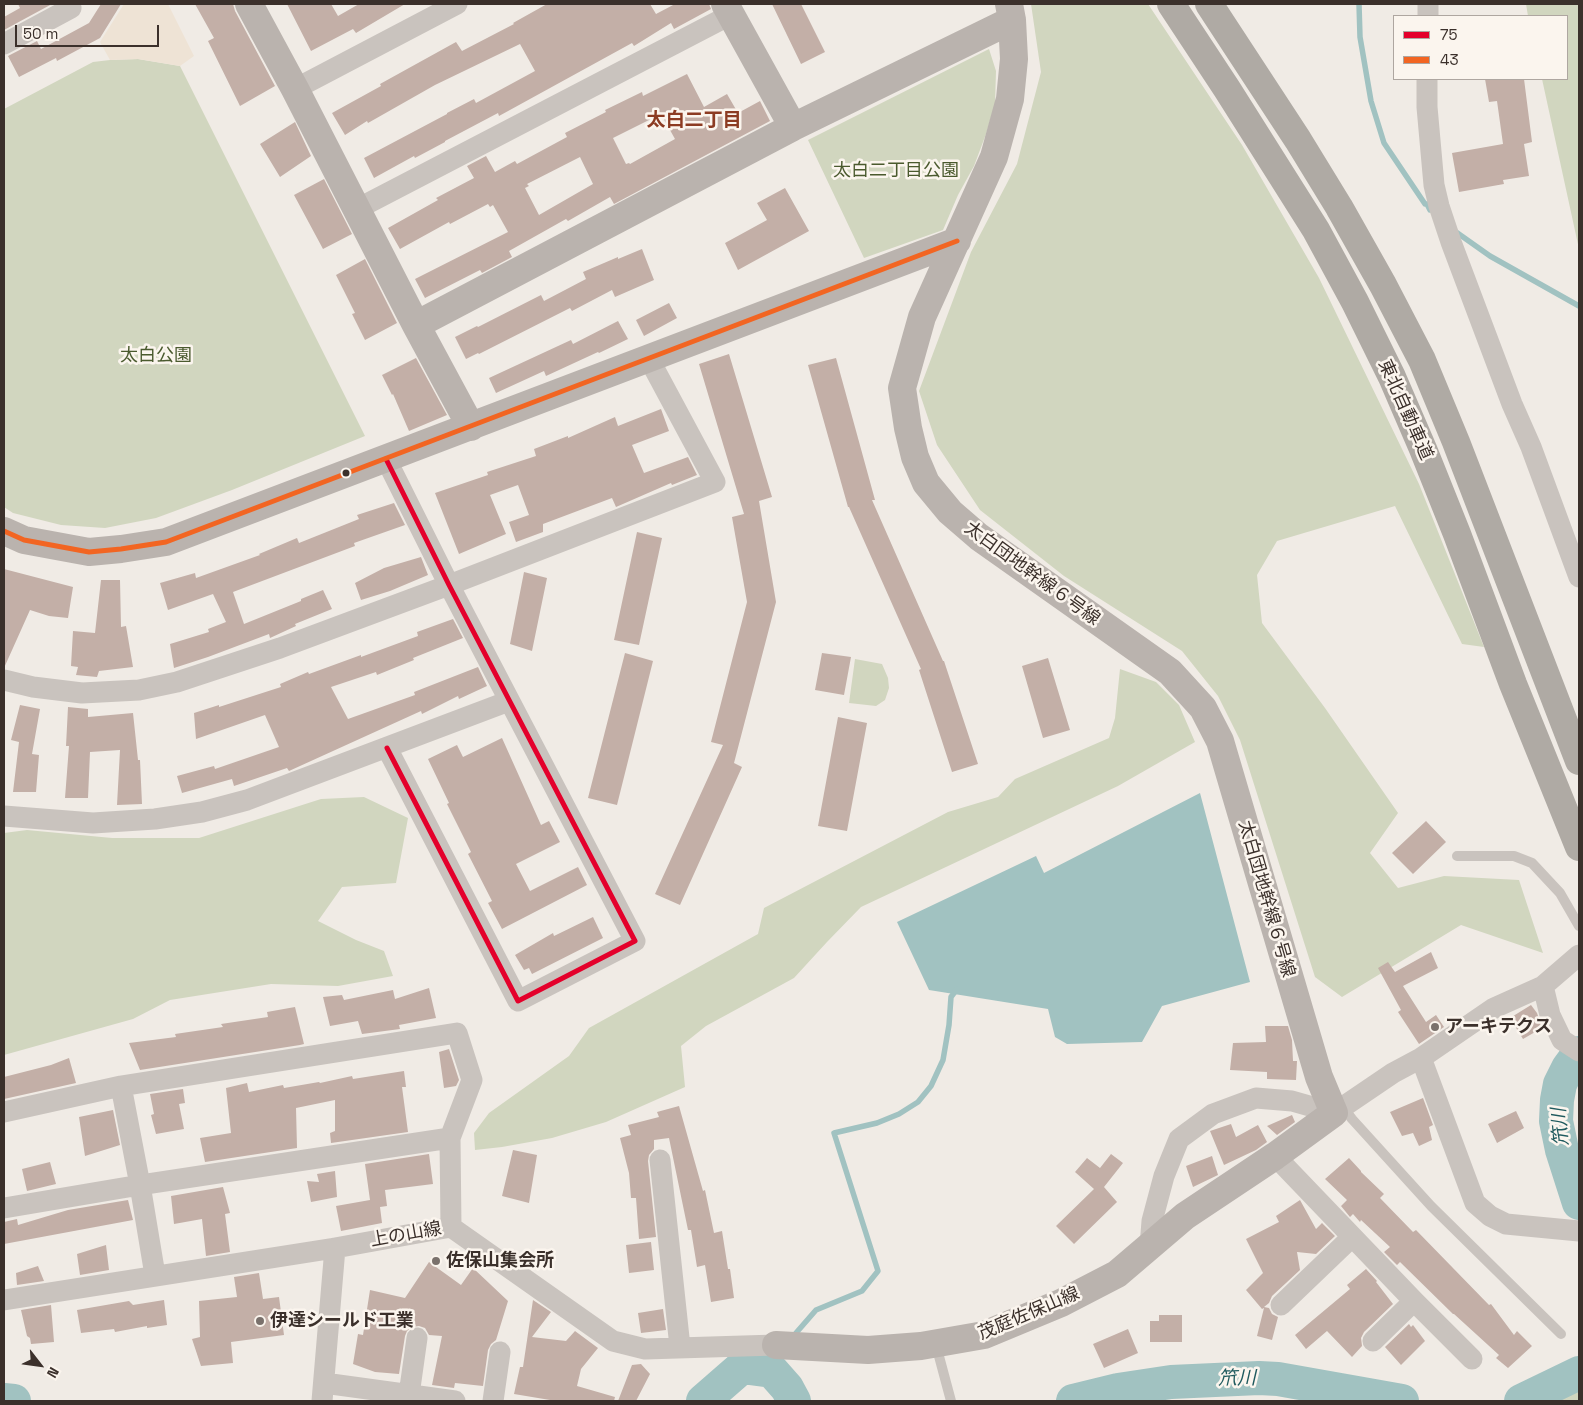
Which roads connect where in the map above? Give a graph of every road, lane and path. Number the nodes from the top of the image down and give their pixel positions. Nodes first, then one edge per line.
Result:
1 (69, 4) edge
2 (249, 4) edge
3 (457, 4) edge
4 (1171, 4) edge
5 (1209, 4) edge
6 (728, 9) edge
7 (1010, 12) edge
8 (4, 44) edge
9 (1427, 80) edge
10 (295, 89) junction
11 (793, 127) junction
12 (356, 209) junction
13 (957, 241) junction
14 (416, 325) junction
15 (649, 359) junction
16 (471, 426) junction
17 (386, 458) junction
18 (4, 531) edge
19 (1579, 577) edge
20 (449, 585) junction
21 (4, 680) edge
22 (510, 701) junction
23 (387, 748) junction
24 (1579, 761) edge
25 (4, 816) edge
26 (1579, 847) edge
27 (1456, 856) dead end
28 (1579, 926) edge
29 (1579, 955) edge
30 (1543, 986) junction
31 (1579, 1051) edge
32 (1421, 1058) junction
33 (121, 1086) junction
34 (1339, 1110) junction
35 (4, 1112) edge
36 (450, 1138) junction
37 (1275, 1156) junction
38 (660, 1160) dead end
39 (140, 1185) junction
40 (4, 1208) edge
41 (451, 1227) junction
42 (1579, 1231) edge
43 (1352, 1237) junction
44 (1150, 1247) junction
45 (335, 1248) junction
46 (155, 1275) junction
47 (4, 1300) edge
48 (1414, 1301) junction
49 (1281, 1305) dead end
50 (1561, 1334) dead end
51 (417, 1338) dead end
52 (1373, 1341) dead end
53 (936, 1344) junction
54 (776, 1345) joint
55 (680, 1347) junction
56 (500, 1352) dead end
57 (1472, 1359) dead end
58 (323, 1392) edge
59 (409, 1395) junction
60 (455, 1401) edge
61 (493, 1401) edge
62 (951, 1401) edge

1 - 8 street
2 - 10 street
3 - 10 street
4 - 26 highway, 東北自動車道
5 - 24 highway, 東北自動車道
6 - 11 street
6 - 12 street
7 - 11 street
7 - 13 street, 太白団地幹線６号線
9 - 19 street
10 - 12 street
11 - 14 street
12 - 14 street
13 - 15 street
13 - 34 street, 太白団地幹線６号線
14 - 16 street
15 - 16 street
15 - 20 street
16 - 17 street
17 - 18 street
17 - 20 street
20 - 21 street
20 - 22 street
22 - 23 street
22 - 23 street
23 - 25 street
27 - 28 lane
29 - 30 street, 茂庭佐保山線
30 - 31 street
30 - 32 street, 茂庭佐保山線
32 - 34 street, 茂庭佐保山線
32 - 42 street
33 - 35 street
33 - 36 street
33 - 39 street
34 - 37 street, 茂庭佐保山線
34 - 44 street
34 - 50 lane
36 - 39 street
36 - 41 street
37 - 43 street
37 - 44 street, 茂庭佐保山線
38 - 55 street
39 - 40 street
39 - 46 street
41 - 45 street, 上の山線
41 - 55 street, 上の山線
43 - 48 street
43 - 49 street
44 - 53 street, 茂庭佐保山線
45 - 46 street, 上の山線
45 - 58 street
46 - 47 street, 上の山線
48 - 52 street
48 - 57 street
51 - 59 street
53 - 54 street, 茂庭佐保山線
53 - 62 lane
54 - 55 street, 上の山線
56 - 61 street
58 - 59 street
59 - 60 street

